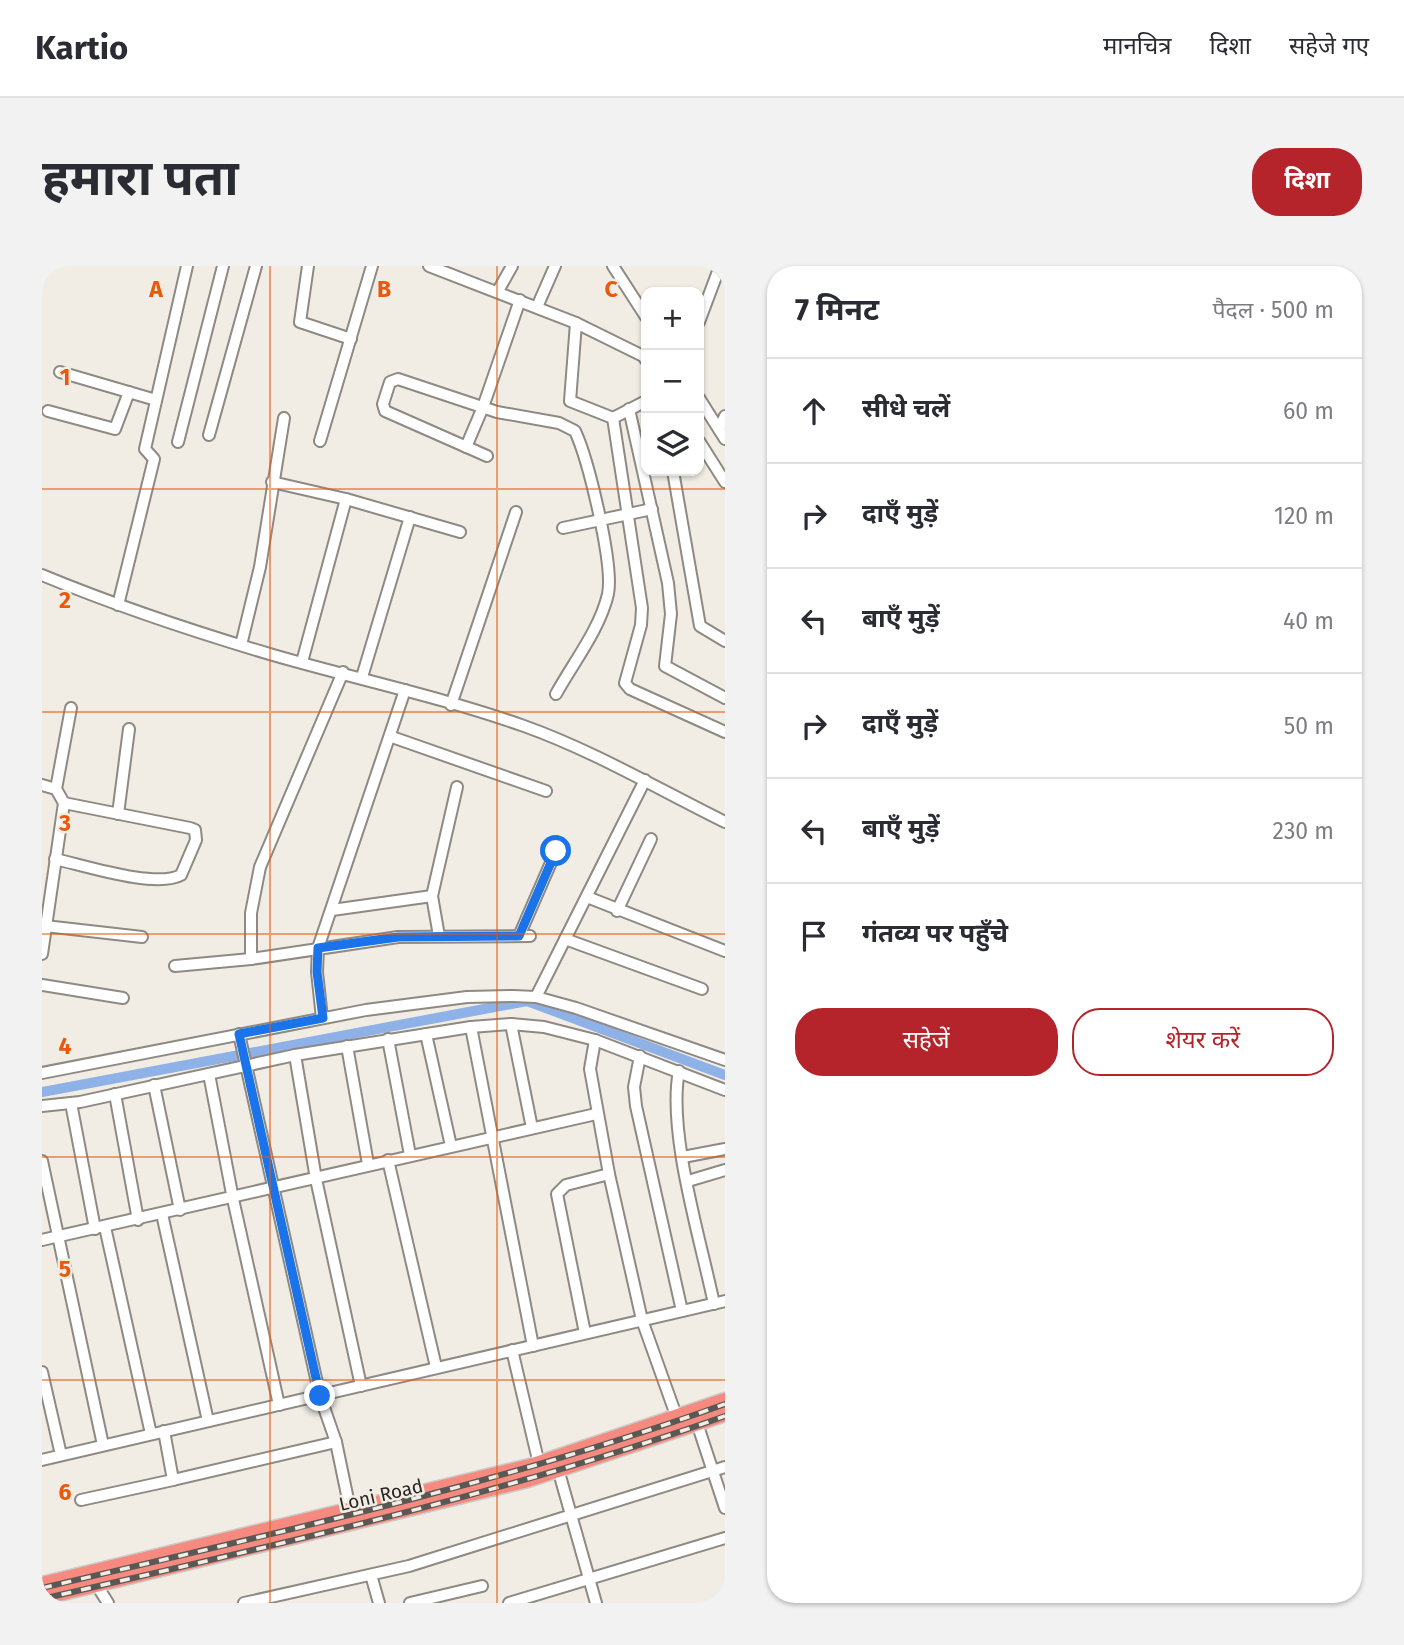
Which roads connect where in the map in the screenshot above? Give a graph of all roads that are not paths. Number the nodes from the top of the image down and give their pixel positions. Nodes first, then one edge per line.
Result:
1 (187, 266) edge
2 (223, 266) edge
3 (256, 266) edge
4 (308, 266) edge
5 (372, 266) edge
6 (429, 266) edge
7 (470, 266) edge
8 (512, 266) edge
9 (555, 266) edge
10 (613, 266) edge
11 (720, 266) edge
12 (464, 278) junction
13 (498, 291) junction
14 (520, 300) junction
15 (537, 307) junction
16 (641, 309) edge
17 (704, 309) edge
18 (576, 323) junction
19 (351, 339) junction
20 (641, 355) edge
21 (60, 372) dead end
22 (129, 392) junction
23 (156, 400) junction
24 (641, 403) edge
25 (704, 406) edge
26 (484, 407) junction
27 (629, 409) junction
28 (48, 411) dead end
29 (725, 415) edge
30 (284, 418) dead end
31 (613, 418) junction
32 (723, 434) edge
33 (209, 435) dead end
34 (320, 441) dead end
35 (178, 442) dead end
36 (466, 447) junction
37 (704, 449) edge
38 (487, 456) dead end
39 (674, 476) edge
40 (272, 482) junction
41 (725, 482) edge
42 (346, 499) junction
43 (652, 509) junction
44 (516, 512) dead end
45 (629, 514) junction
46 (410, 517) junction
47 (599, 521) junction
48 (563, 528) dead end
49 (460, 532) dead end
50 (42, 575) edge
51 (118, 605) junction
52 (725, 641) edge
53 (241, 645) junction
54 (302, 662) junction
55 (343, 672) junction
56 (362, 677) junction
57 (405, 691) junction
58 (556, 694) dead end
59 (725, 698) edge
60 (451, 705) junction
61 (71, 708) dead end
62 (129, 729) dead end
63 (725, 732) edge
64 (392, 737) junction
65 (645, 780) junction
66 (42, 785) edge
67 (457, 787) dead end
68 (55, 789) junction
69 (546, 790) dead end
70 (64, 803) junction
71 (118, 814) junction
72 (725, 822) edge
73 (652, 839) dead end
74 (556, 851) dead end
75 (55, 859) junction
76 (432, 896) junction
77 (587, 897) junction
78 (332, 910) junction
79 (617, 911) junction
80 (45, 926) junction
81 (439, 936) junction
82 (142, 937) dead end
83 (565, 939) junction
84 (318, 948) junction
85 (725, 951) edge
86 (42, 954) edge
87 (251, 959) junction
88 (175, 966) dead end
89 (42, 985) edge
90 (702, 989) dead end
91 (536, 997) junction
92 (123, 998) dead end
93 (323, 1018) junction
94 (511, 1024) junction
95 (471, 1027) junction
96 (426, 1034) junction
97 (241, 1038) junction
98 (388, 1039) junction
99 (595, 1040) junction
100 (347, 1046) junction
101 (295, 1055) junction
102 (640, 1056) junction
103 (247, 1060) junction
104 (725, 1060) edge
105 (679, 1071) junction
106 (42, 1073) edge
107 (209, 1074) junction
108 (154, 1085) junction
109 (725, 1090) edge
110 (115, 1094) junction
111 (71, 1103) junction
112 (42, 1107) edge
113 (596, 1114) junction
114 (532, 1128) junction
115 (491, 1137) junction
116 (451, 1146) junction
117 (725, 1149) edge
118 (410, 1155) junction
119 (682, 1157) junction
120 (388, 1160) junction
121 (42, 1161) edge
122 (368, 1164) junction
123 (725, 1170) edge
124 (608, 1174) junction
125 (316, 1179) junction
126 (688, 1181) junction
127 (275, 1189) junction
128 (233, 1199) junction
129 (180, 1210) junction
130 (162, 1214) junction
131 (138, 1220) junction
132 (100, 1228) junction
133 (57, 1236) junction
134 (42, 1240) edge
135 (719, 1303) edge
136 (682, 1311) junction
137 (642, 1320) junction
138 (585, 1333) junction
139 (533, 1346) junction
140 (512, 1350) junction
141 (436, 1367) junction
142 (42, 1372) edge
143 (361, 1386) junction
144 (320, 1396) junction
145 (725, 1401) edge
146 (279, 1405) junction
147 (725, 1413) edge
148 (677, 1418) junction
149 (208, 1422) junction
150 (697, 1423) junction
151 (164, 1431) junction
152 (151, 1434) junction
153 (336, 1442) junction
154 (103, 1445) junction
155 (61, 1455) junction
156 (42, 1460) edge
157 (539, 1464) junction
158 (725, 1467) edge
159 (558, 1469) junction
160 (713, 1471) junction
161 (173, 1480) junction
162 (81, 1500) dead end
163 (725, 1508) edge
164 (352, 1517) junction
165 (570, 1517) junction
166 (725, 1538) edge
167 (371, 1575) junction
168 (587, 1579) junction
169 (96, 1584) junction
170 (42, 1585) edge
171 (482, 1586) dead end
172 (42, 1597) edge
173 (108, 1603) edge
174 (244, 1603) edge
175 (379, 1603) edge
176 (410, 1603) edge
177 (509, 1603) edge
178 (596, 1603) edge

1 - 23 street
2 - 35 street
3 - 33 street
4 - 19 street
5 - 19 street
6 - 12 street
7 - 12 street
8 - 13 street
9 - 15 street
10 - 16 street
11 - 17 street
12 - 13 street
13 - 14 street
14 - 15 street
14 - 26 street
15 - 18 street
18 - 20 street
18 - 31 street
19 - 34 street
21 - 22 street
22 - 23 street
22 - 28 street
23 - 51 street
24 - 27 street
25 - 32 street
26 - 36 street
26 - 36 street
26 - 47 street
27 - 31 street
27 - 43 street
29 - 32 street
30 - 40 street
31 - 45 street
36 - 38 street
37 - 41 street
39 - 52 street
40 - 42 street
40 - 53 street
42 - 46 street
42 - 54 street
43 - 45 street
43 - 59 street
44 - 60 street
45 - 47 street
45 - 63 street
46 - 49 street
46 - 56 street
47 - 48 street
47 - 58 street
50 - 51 street
51 - 53 street
53 - 54 street
54 - 55 street
55 - 56 street
55 - 87 street
56 - 57 street
57 - 60 street
57 - 64 street
60 - 65 street
61 - 68 street
62 - 71 street
64 - 69 street
64 - 78 street
65 - 72 street
65 - 77 street
66 - 68 street
67 - 76 street
68 - 70 street
70 - 71 street
70 - 75 street
71 - 75 street
73 - 79 street
74 - 81 street
75 - 80 street
76 - 78 street
76 - 81 street
77 - 79 street
77 - 83 street
78 - 84 street
79 - 85 street
80 - 82 street
80 - 86 street
81 - 84 street
83 - 90 street
83 - 91 street
84 - 87 street
84 - 93 street
87 - 88 street
89 - 92 street
91 - 93 street
91 - 104 street
93 - 97 street
94 - 95 street
94 - 99 street
94 - 114 street
95 - 96 street
95 - 115 street
96 - 98 street
96 - 116 street
97 - 103 street
97 - 106 street
98 - 100 street
98 - 118 street
99 - 102 street
99 - 113 street
100 - 101 street
100 - 122 street
101 - 103 street
101 - 125 street
102 - 105 street
102 - 136 street
103 - 107 street
103 - 127 street
105 - 109 street
105 - 119 street
107 - 108 street
107 - 128 street
108 - 110 street
108 - 129 street
110 - 111 street
110 - 131 street
111 - 112 street
111 - 132 street
113 - 114 street
113 - 124 street
114 - 115 street
115 - 116 street
115 - 139 street
116 - 118 street
117 - 119 street
118 - 120 street
119 - 126 street
120 - 122 street
120 - 141 street
121 - 133 street
122 - 125 street
123 - 126 street
124 - 137 street
124 - 138 street
125 - 127 street
125 - 143 street
126 - 135 street
127 - 128 street
127 - 144 street
128 - 129 street
128 - 146 street
129 - 130 street
130 - 131 street
130 - 149 street
131 - 132 street
132 - 133 street
132 - 152 street
133 - 134 street
133 - 154 street
135 - 136 street
136 - 137 street
137 - 138 street
137 - 148 street
138 - 139 street
139 - 140 street
140 - 141 street
140 - 157 street
141 - 143 street
142 - 155 street
143 - 144 street
144 - 146 street
144 - 153 street
145 - 148 highway, Loni Road
146 - 149 street
147 - 150 highway, Loni Road
148 - 157 highway, Loni Road
149 - 151 street
150 - 159 highway, Loni Road
150 - 160 street
151 - 152 street
151 - 161 street
152 - 154 street
153 - 161 street
153 - 164 street
154 - 155 street
155 - 156 street
157 - 164 highway, Loni Road
158 - 160 street
159 - 164 highway, Loni Road
159 - 165 street
160 - 163 street
160 - 165 street
161 - 162 street
164 - 169 highway, Loni Road
164 - 170 highway, Loni Road
165 - 167 street
165 - 168 street
166 - 168 street
167 - 174 street
167 - 175 street
168 - 177 street
168 - 178 street
169 - 172 highway, Loni Road
169 - 173 street
171 - 176 street

